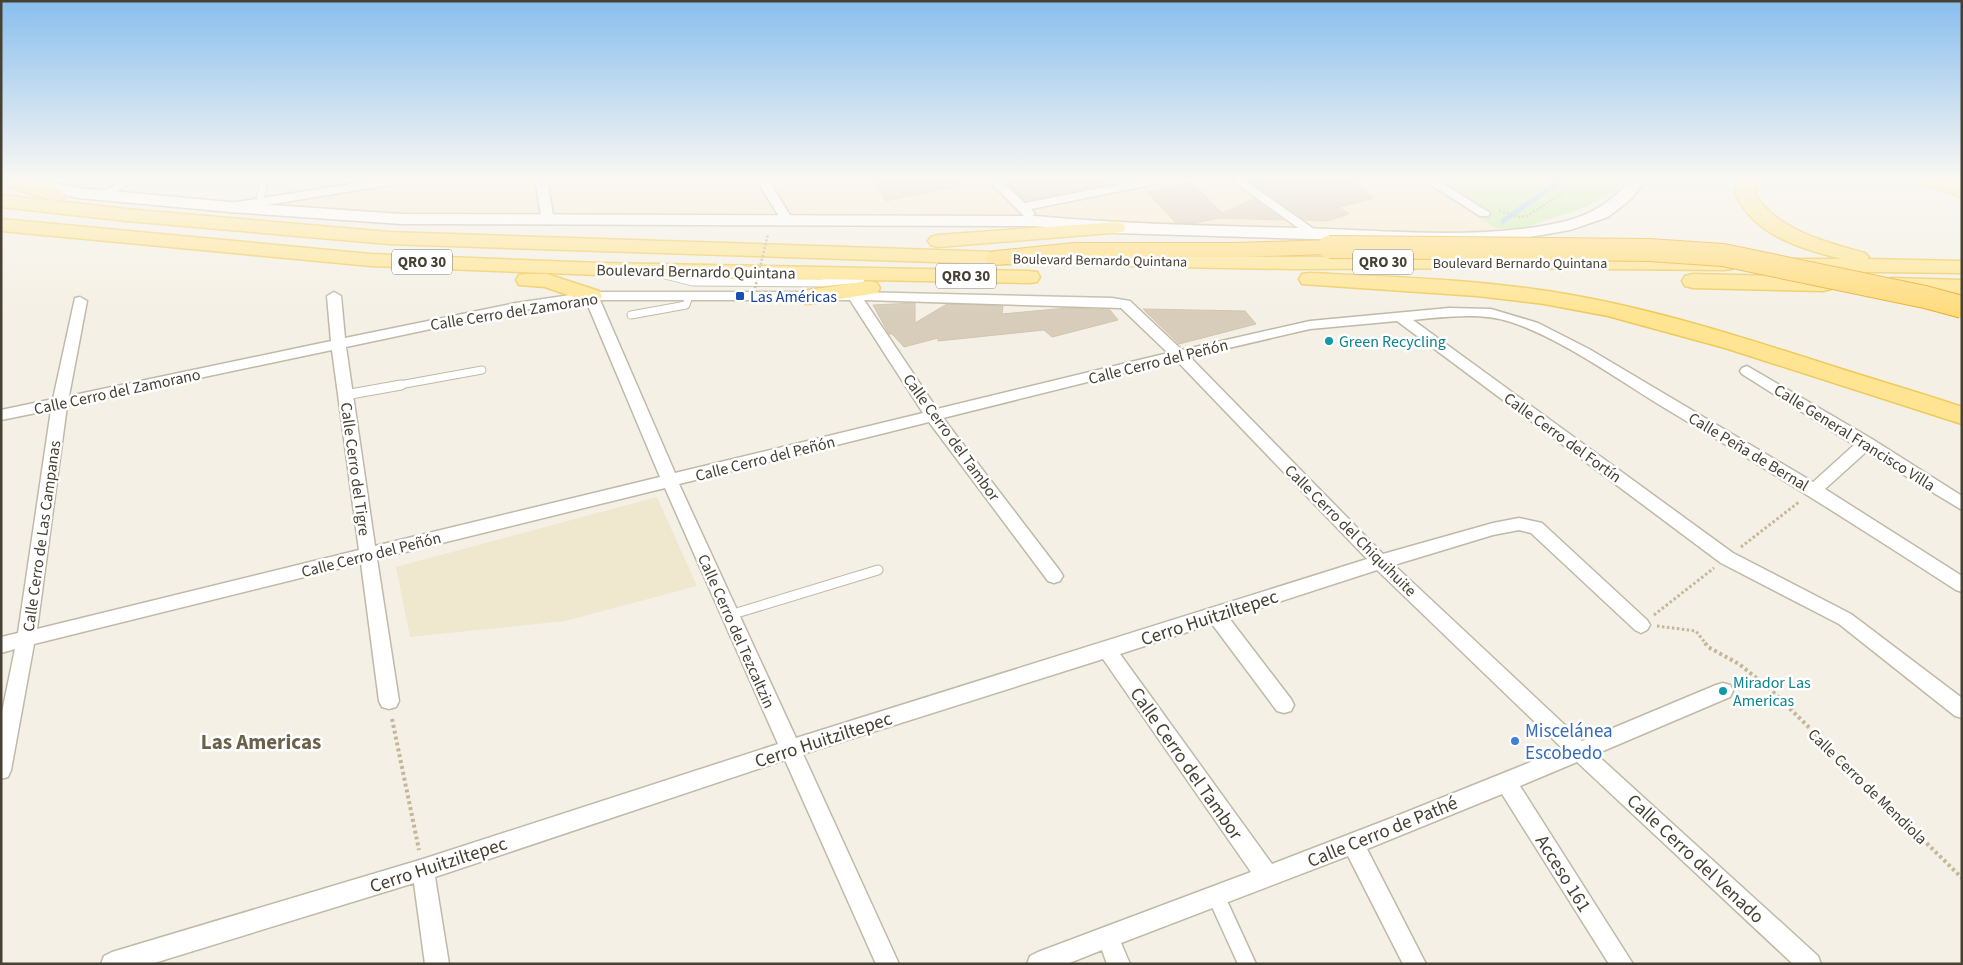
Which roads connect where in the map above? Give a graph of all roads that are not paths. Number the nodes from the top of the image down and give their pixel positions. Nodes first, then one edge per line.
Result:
1 (230, 224) edge
2 (1062, 224) edge
3 (1301, 224) edge
4 (1573, 224) edge
5 (1775, 224) edge
6 (1, 225) edge
7 (1116, 228) junction
8 (1312, 232) junction
9 (805, 250) junction
10 (293, 253) junction
11 (996, 258) junction
12 (1956, 267) edge
13 (1034, 277) junction
14 (1291, 278) junction
15 (1962, 287) edge
16 (334, 296) dead end
17 (591, 296) junction
18 (688, 296) junction
19 (854, 296) junction
20 (808, 297) junction
21 (80, 301) dead end
22 (1125, 304) joint
23 (1962, 307) edge
24 (631, 315) dead end
25 (1399, 316) junction
26 (1533, 326) joint
27 (338, 344) junction
28 (1179, 355) junction
29 (482, 370) dead end
30 (1747, 371) dead end
31 (345, 395) junction
32 (60, 403) junction
33 (1, 415) edge
34 (1962, 416) edge
35 (934, 417) junction
36 (1866, 443) junction
37 (670, 481) junction
38 (1814, 490) junction
39 (1962, 504) edge
40 (368, 554) junction
41 (1380, 562) junction
42 (878, 570) dead end
43 (1054, 576) dead end
44 (1962, 585) edge
45 (1214, 614) junction
46 (730, 615) junction
47 (1642, 624) road end
48 (26, 639) junction
49 (1, 645) edge
50 (1107, 650) junction
51 (1723, 691) dead end
52 (389, 701) road end
53 (1284, 705) dead end
54 (1962, 710) edge
55 (790, 749) junction
56 (1581, 753) junction
57 (1, 770) edge
58 (1506, 782) junction
59 (1353, 844) junction
60 (423, 870) junction
61 (1267, 876) junction
62 (1216, 896) junction
63 (1107, 936) junction
64 (112, 964) edge
65 (437, 964) edge
66 (888, 964) edge
67 (1038, 964) edge
68 (1119, 964) edge
69 (1247, 964) edge
70 (1415, 964) edge
71 (1622, 964) edge
72 (1810, 964) edge

1 - 9 main road, Boulevard Bernardo Quintana / QRO 30
2 - 7 street
3 - 8 street
4 - 8 street
5 - 12 main road
6 - 10 main road, Boulevard Bernardo Quintana / QRO 30
7 - 8 street
7 - 9 main road
9 - 11 main road, Boulevard Bernardo Quintana / QRO 30
10 - 13 main road, Boulevard Bernardo Quintana / QRO 30
10 - 17 main road
11 - 12 main road, Boulevard Bernardo Quintana / QRO 30
11 - 23 highway, bridge
13 - 14 main road, Boulevard Bernardo Quintana / QRO 30
13 - 20 main road
14 - 15 main road, Boulevard Bernardo Quintana / QRO 30
14 - 34 main road
16 - 27 street, Calle Cerro del Tigre
17 - 18 street, Calle Cerro del Zamorano
17 - 27 street, Calle Cerro del Zamorano
17 - 37 street, Calle Cerro del Tezcaltzin
18 - 20 street, Calle Cerro del Zamorano
18 - 24 lane
19 - 20 street, Calle Cerro del Zamorano
19 - 22 street, Calle Cerro del Zamorano
19 - 35 street, Calle Cerro del Tambor
21 - 32 street, Calle Cerro de Las Campanas
22 - 28 street, Calle Cerro del Chiquihuite
25 - 26 street, Calle Cerro del Peñón
25 - 28 street, Calle Cerro del Peñón
25 - 54 street, Calle Cerro del Fortín
26 - 38 street, Calle Peña de Bernal
27 - 31 street, Calle Cerro del Tigre
27 - 32 street, Calle Cerro del Zamorano
28 - 35 street, Calle Cerro del Peñón
28 - 41 street, Calle Cerro del Chiquihuite
29 - 31 lane
30 - 36 street, Calle General Francisco Villa
31 - 40 street, Calle Cerro del Tigre
32 - 33 street, Calle Cerro del Zamorano
32 - 48 street, Calle Cerro de Las Campanas
35 - 37 street, Calle Cerro del Peñón
35 - 43 street, Calle Cerro del Tambor
36 - 38 street
36 - 39 street, Calle General Francisco Villa
37 - 40 street, Calle Cerro del Peñón
37 - 46 street, Calle Cerro del Tezcaltzin
38 - 44 street, Calle Peña de Bernal
40 - 48 street, Calle Cerro del Peñón
40 - 52 street, Calle Cerro del Tigre
41 - 45 street, Cerro Huitziltepec
41 - 47 street, Cerro Huitziltepec
41 - 56 street, Calle Cerro del Chiquihuite
42 - 46 lane
45 - 50 street, Cerro Huitziltepec
45 - 53 street
46 - 55 street, Calle Cerro del Tezcaltzin
48 - 49 street, Calle Cerro del Peñón
48 - 57 street, Calle Cerro de Las Campanas
50 - 55 street, Cerro Huitziltepec
50 - 61 street, Calle Cerro del Tambor
51 - 56 street, Calle Cerro de Pathé
55 - 60 street, Cerro Huitziltepec
55 - 66 street, Calle Cerro del Tezcaltzin
56 - 58 street, Calle Cerro de Pathé
56 - 72 street, Calle Cerro del Venado
58 - 59 street, Calle Cerro de Pathé
58 - 71 street, Acceso 161
59 - 61 street, Calle Cerro de Pathé
59 - 70 street
60 - 64 street, Cerro Huitziltepec
60 - 65 street
61 - 62 street, Calle Cerro de Pathé
62 - 63 street, Calle Cerro de Pathé
62 - 69 street
63 - 67 street, Calle Cerro de Pathé
63 - 68 street

